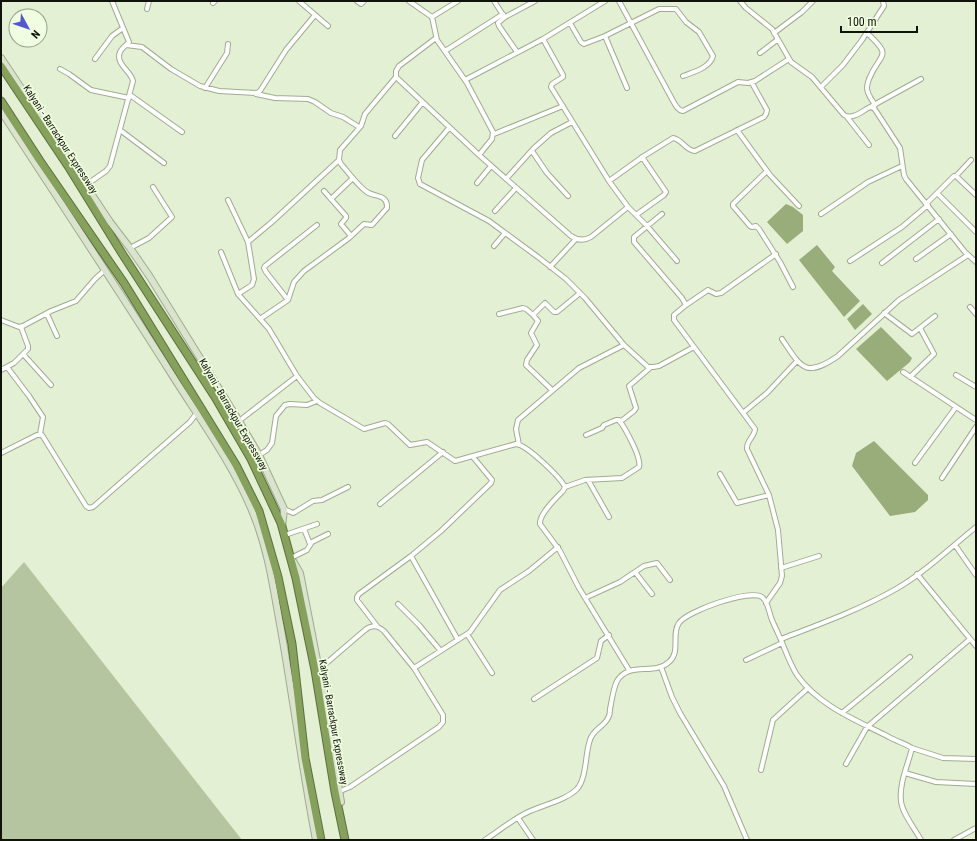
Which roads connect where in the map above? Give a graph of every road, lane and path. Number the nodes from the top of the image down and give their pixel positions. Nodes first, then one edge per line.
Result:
1 (112, 1) edge
2 (149, 1) edge
3 (299, 1) edge
4 (357, 1) edge
5 (364, 1) edge
6 (409, 1) edge
7 (458, 1) edge
8 (494, 1) edge
9 (534, 1) edge
10 (606, 1) edge
11 (619, 1) edge
12 (813, 1) edge
13 (883, 1) edge
14 (742, 2) edge
15 (147, 9) dead end
16 (315, 16) junction
17 (504, 16) junction
18 (432, 17) junction
19 (631, 22) junction
20 (570, 23) junction
21 (328, 26) dead end
22 (123, 28) junction
23 (774, 33) junction
24 (866, 33) junction
25 (605, 36) junction
26 (436, 38) junction
27 (542, 39) junction
28 (777, 40) junction
29 (228, 44) dead end
30 (126, 46) junction
31 (445, 51) junction
32 (517, 52) junction
33 (760, 53) dead end
34 (1, 58) edge
35 (95, 59) dead end
36 (789, 59) junction
37 (1, 66) edge
38 (60, 69) dead end
39 (683, 76) dead end
40 (396, 77) junction
41 (921, 79) dead end
42 (465, 80) junction
43 (752, 83) junction
44 (821, 87) junction
45 (204, 88) junction
46 (628, 88) dead end
47 (255, 93) junction
48 (129, 96) junction
49 (1, 101) edge
50 (422, 103) junction
51 (563, 106) junction
52 (873, 106) junction
53 (1, 111) edge
54 (847, 117) junction
55 (572, 122) junction
56 (360, 127) junction
57 (449, 128) junction
58 (120, 130) junction
59 (738, 130) junction
60 (182, 132) dead end
61 (494, 134) junction
62 (395, 136) dead end
63 (869, 145) dead end
64 (532, 151) junction
65 (478, 155) junction
66 (642, 157) junction
67 (338, 160) junction
68 (970, 160) dead end
69 (164, 163) dead end
70 (491, 166) junction
71 (902, 166) junction
72 (767, 172) junction
73 (956, 176) junction
74 (354, 178) junction
75 (506, 179) junction
76 (609, 181) junction
77 (477, 183) dead end
78 (86, 185) junction
79 (153, 187) dead end
80 (516, 188) junction
81 (324, 191) dead end
82 (937, 193) junction
83 (976, 195) edge
84 (568, 196) dead end
85 (331, 199) junction
86 (228, 200) dead end
87 (927, 204) junction
88 (799, 206) dead end
89 (628, 207) junction
90 (495, 211) dead end
91 (662, 214) dead end
92 (821, 214) dead end
93 (636, 215) junction
94 (939, 219) junction
95 (317, 225) dead end
96 (647, 226) junction
97 (976, 232) edge
98 (505, 233) junction
99 (951, 234) junction
100 (351, 236) junction
101 (576, 239) junction
102 (248, 242) junction
103 (494, 246) dead end
104 (130, 248) junction
105 (221, 252) dead end
106 (776, 254) junction
107 (976, 255) edge
108 (970, 257) junction
109 (916, 259) dead end
110 (677, 261) dead end
111 (850, 261) dead end
112 (976, 262) edge
113 (882, 263) dead end
114 (550, 267) junction
115 (105, 270) junction
116 (793, 287) dead end
117 (580, 293) junction
118 (238, 294) junction
119 (288, 300) junction
120 (686, 305) junction
121 (970, 307) dead end
122 (884, 313) junction
123 (47, 314) junction
124 (499, 314) dead end
125 (976, 314) edge
126 (533, 315) junction
127 (935, 316) dead end
128 (260, 319) junction
129 (1, 320) edge
130 (21, 327) junction
131 (920, 328) junction
132 (57, 336) dead end
133 (782, 339) dead end
134 (624, 345) junction
135 (694, 347) junction
136 (23, 354) junction
137 (797, 361) junction
138 (7, 367) junction
139 (651, 368) junction
140 (1, 370) edge
141 (902, 372) dead end
142 (956, 375) dead end
143 (297, 376) junction
144 (910, 377) junction
145 (51, 385) dead end
146 (976, 387) edge
147 (552, 390) junction
148 (317, 401) junction
149 (956, 407) junction
150 (744, 412) junction
151 (196, 414) junction
152 (976, 420) edge
153 (239, 421) junction
154 (620, 422) junction
155 (976, 427) edge
156 (40, 434) junction
157 (586, 435) dead end
158 (519, 445) junction
159 (443, 452) junction
160 (1, 453) edge
161 (259, 455) junction
162 (473, 457) junction
163 (915, 462) dead end
164 (720, 474) dead end
165 (942, 478) dead end
166 (588, 480) junction
167 (348, 487) dead end
168 (565, 487) junction
169 (769, 495) junction
170 (380, 504) dead end
171 (284, 509) junction
172 (609, 517) dead end
173 (317, 524) dead end
174 (282, 527) junction
175 (976, 527) edge
176 (304, 529) junction
177 (328, 534) dead end
178 (285, 535) junction
179 (310, 544) junction
180 (955, 544) junction
181 (558, 547) junction
182 (411, 556) junction
183 (819, 556) dead end
184 (291, 558) junction
185 (781, 568) junction
186 (635, 572) junction
187 (917, 574) junction
188 (976, 575) edge
189 (670, 580) dead end
190 (652, 594) dead end
191 (586, 598) junction
192 (766, 603) junction
193 (398, 604) dead end
194 (377, 626) junction
195 (467, 634) junction
196 (608, 635) junction
197 (970, 639) junction
198 (458, 640) junction
199 (782, 641) junction
200 (976, 646) edge
201 (440, 650) junction
202 (910, 657) dead end
203 (746, 660) dead end
204 (661, 667) junction
205 (414, 668) junction
206 (317, 670) junction
207 (629, 670) junction
208 (492, 673) dead end
209 (807, 689) junction
210 (534, 699) dead end
211 (842, 713) junction
212 (867, 727) junction
213 (912, 748) junction
214 (976, 759) edge
215 (846, 764) dead end
216 (761, 770) dead end
217 (904, 773) junction
218 (976, 784) edge
219 (337, 792) junction
220 (312, 805) junction
221 (518, 818) junction
222 (976, 828) edge
223 (316, 840) edge
224 (321, 840) edge
225 (345, 840) edge
226 (348, 840) edge
227 (485, 840) edge
228 (533, 840) edge
229 (747, 840) edge
230 (921, 840) edge
231 (954, 840) edge

1 - 22 street
2 - 15 street
3 - 16 street
4 - 5 street
6 - 18 street
7 - 18 street
8 - 17 street
9 - 17 street
10 - 20 street
11 - 19 street
12 - 23 street
13 - 24 street
14 - 23 street
16 - 21 street
16 - 47 street
17 - 31 street
17 - 32 street
18 - 26 street
19 - 25 street
19 - 39 street
19 - 43 street
20 - 25 street
20 - 27 street
22 - 30 street
22 - 35 street
23 - 28 street
24 - 44 street
24 - 52 street
25 - 46 street
26 - 31 street
26 - 40 street
27 - 32 street
27 - 51 street
28 - 33 street
28 - 36 street
29 - 45 street
30 - 45 street
30 - 48 street
31 - 42 street
32 - 42 street
34 - 78 street
36 - 43 street
36 - 44 street
37 - 174 highway, Kalyani - Barrackpur Expressway
38 - 48 street
40 - 50 street
40 - 56 street
41 - 52 street
42 - 61 street
43 - 59 street
44 - 54 street
45 - 47 street
47 - 56 street
48 - 58 street
48 - 60 street
49 - 220 highway
50 - 57 street
50 - 62 street
51 - 55 street
51 - 61 street
52 - 54 street
52 - 71 street
53 - 115 street
54 - 63 street
55 - 64 street
55 - 76 street
56 - 67 street
57 - 65 street
57 - 98 street
58 - 69 street
58 - 78 street
59 - 66 street
59 - 72 street
61 - 65 street
64 - 75 street
64 - 84 street
65 - 70 street
66 - 76 street
66 - 93 street
67 - 74 street
67 - 102 street
68 - 73 street
70 - 75 street
70 - 77 street
71 - 87 street
71 - 92 street
72 - 88 street
72 - 106 street
73 - 82 street
73 - 83 street
74 - 85 street
74 - 100 street
75 - 80 street
76 - 89 street
78 - 104 street
79 - 104 street
80 - 90 street
80 - 101 street
81 - 85 street
82 - 87 street
82 - 97 street
85 - 100 street
86 - 102 street
87 - 94 street
87 - 111 street
89 - 93 street
89 - 101 street
91 - 96 street
93 - 96 street
94 - 99 street
94 - 113 street
95 - 119 street
96 - 110 street
96 - 120 street
98 - 103 street
98 - 114 street
99 - 108 street
99 - 109 street
100 - 119 street
101 - 114 street
102 - 118 street
104 - 153 street
105 - 118 street
106 - 116 street
106 - 120 street
107 - 108 street
108 - 112 street
108 - 122 street
114 - 117 street
115 - 123 street
115 - 151 street
117 - 126 street
117 - 134 street
118 - 128 street
119 - 128 street
120 - 135 street
121 - 125 street
122 - 131 street
122 - 137 street
123 - 130 street
123 - 132 street
124 - 126 street
126 - 147 street
127 - 131 street
128 - 143 street
129 - 130 street
130 - 136 street
131 - 144 street
133 - 137 street
134 - 139 street
134 - 147 street
135 - 139 street
135 - 150 street
136 - 138 street
136 - 145 street
137 - 150 street
138 - 140 street
138 - 156 street
139 - 154 street
141 - 144 street
142 - 146 street
143 - 148 street
143 - 153 street
144 - 149 street
147 - 158 street
148 - 159 street
148 - 161 street
149 - 152 street
149 - 163 street
150 - 169 street
151 - 156 street
151 - 220 street
153 - 161 street
154 - 157 street
154 - 166 street
155 - 165 street
156 - 160 street
158 - 162 street
158 - 168 street
159 - 162 street
159 - 170 street
161 - 171 street
162 - 182 street
164 - 169 street
166 - 168 street
166 - 172 street
167 - 171 street
168 - 181 street
169 - 185 street
171 - 174 street
173 - 176 street
174 - 178 highway, Kalyani - Barrackpur Expressway
175 - 180 street
176 - 178 street
176 - 179 street
177 - 179 street
178 - 184 highway, Kalyani - Barrackpur Expressway
179 - 184 street
180 - 187 street
180 - 188 street
181 - 191 street
181 - 195 street
182 - 194 street
182 - 198 street
183 - 185 street
184 - 206 highway, Kalyani - Barrackpur Expressway
185 - 192 street
186 - 189 street
186 - 190 street
186 - 191 street
187 - 197 street
187 - 199 street
191 - 196 street
192 - 199 street
192 - 204 street
193 - 201 street
194 - 205 street
194 - 206 street
195 - 198 street
195 - 208 street
196 - 207 street
196 - 210 street
197 - 200 street
197 - 212 street
198 - 201 street
199 - 203 street
199 - 209 street
201 - 205 street
202 - 211 street
204 - 207 street
204 - 229 street
205 - 219 street
206 - 219 highway, Kalyani - Barrackpur Expressway
207 - 221 street
209 - 211 street
209 - 216 street
211 - 212 street
212 - 213 street
212 - 215 street
213 - 214 street
213 - 217 street
217 - 218 street
217 - 230 street
219 - 225 highway, Kalyani - Barrackpur Expressway
219 - 226 street
220 - 223 street
220 - 224 highway
221 - 227 street
221 - 228 street
222 - 231 street

